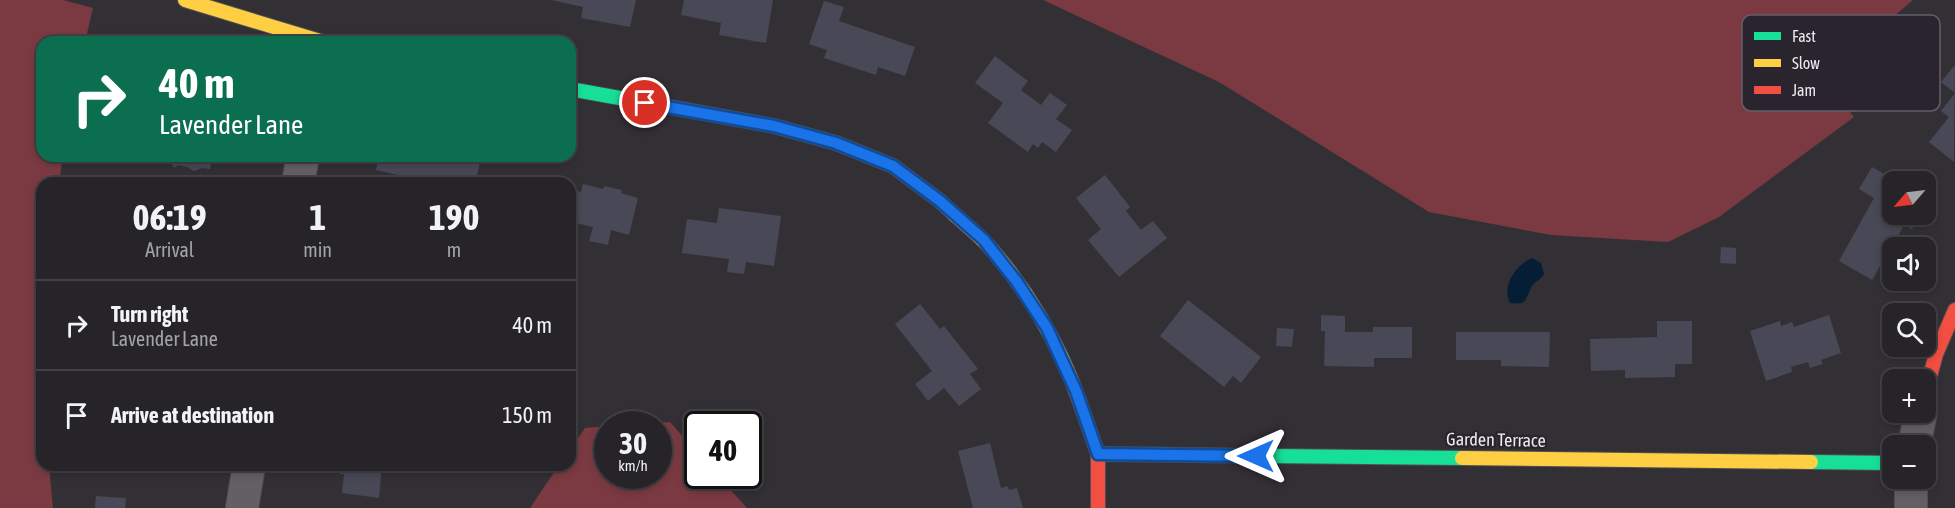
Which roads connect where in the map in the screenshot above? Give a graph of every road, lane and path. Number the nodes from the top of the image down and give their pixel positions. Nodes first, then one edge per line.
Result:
1 (185, 0) edge
2 (302, 36) edge
3 (576, 90) edge
4 (302, 162) edge
5 (299, 177) edge
6 (1955, 310) edge
7 (1932, 369) edge
8 (1098, 454) junction
9 (1882, 463) edge
10 (248, 471) edge
11 (1911, 489) edge
12 (242, 508) edge
13 (1098, 508) edge
14 (1911, 508) edge

1 - 2 street
3 - 8 street
4 - 5 street
6 - 7 street
8 - 9 street, Garden Terrace
8 - 13 street
10 - 12 street
11 - 14 street

